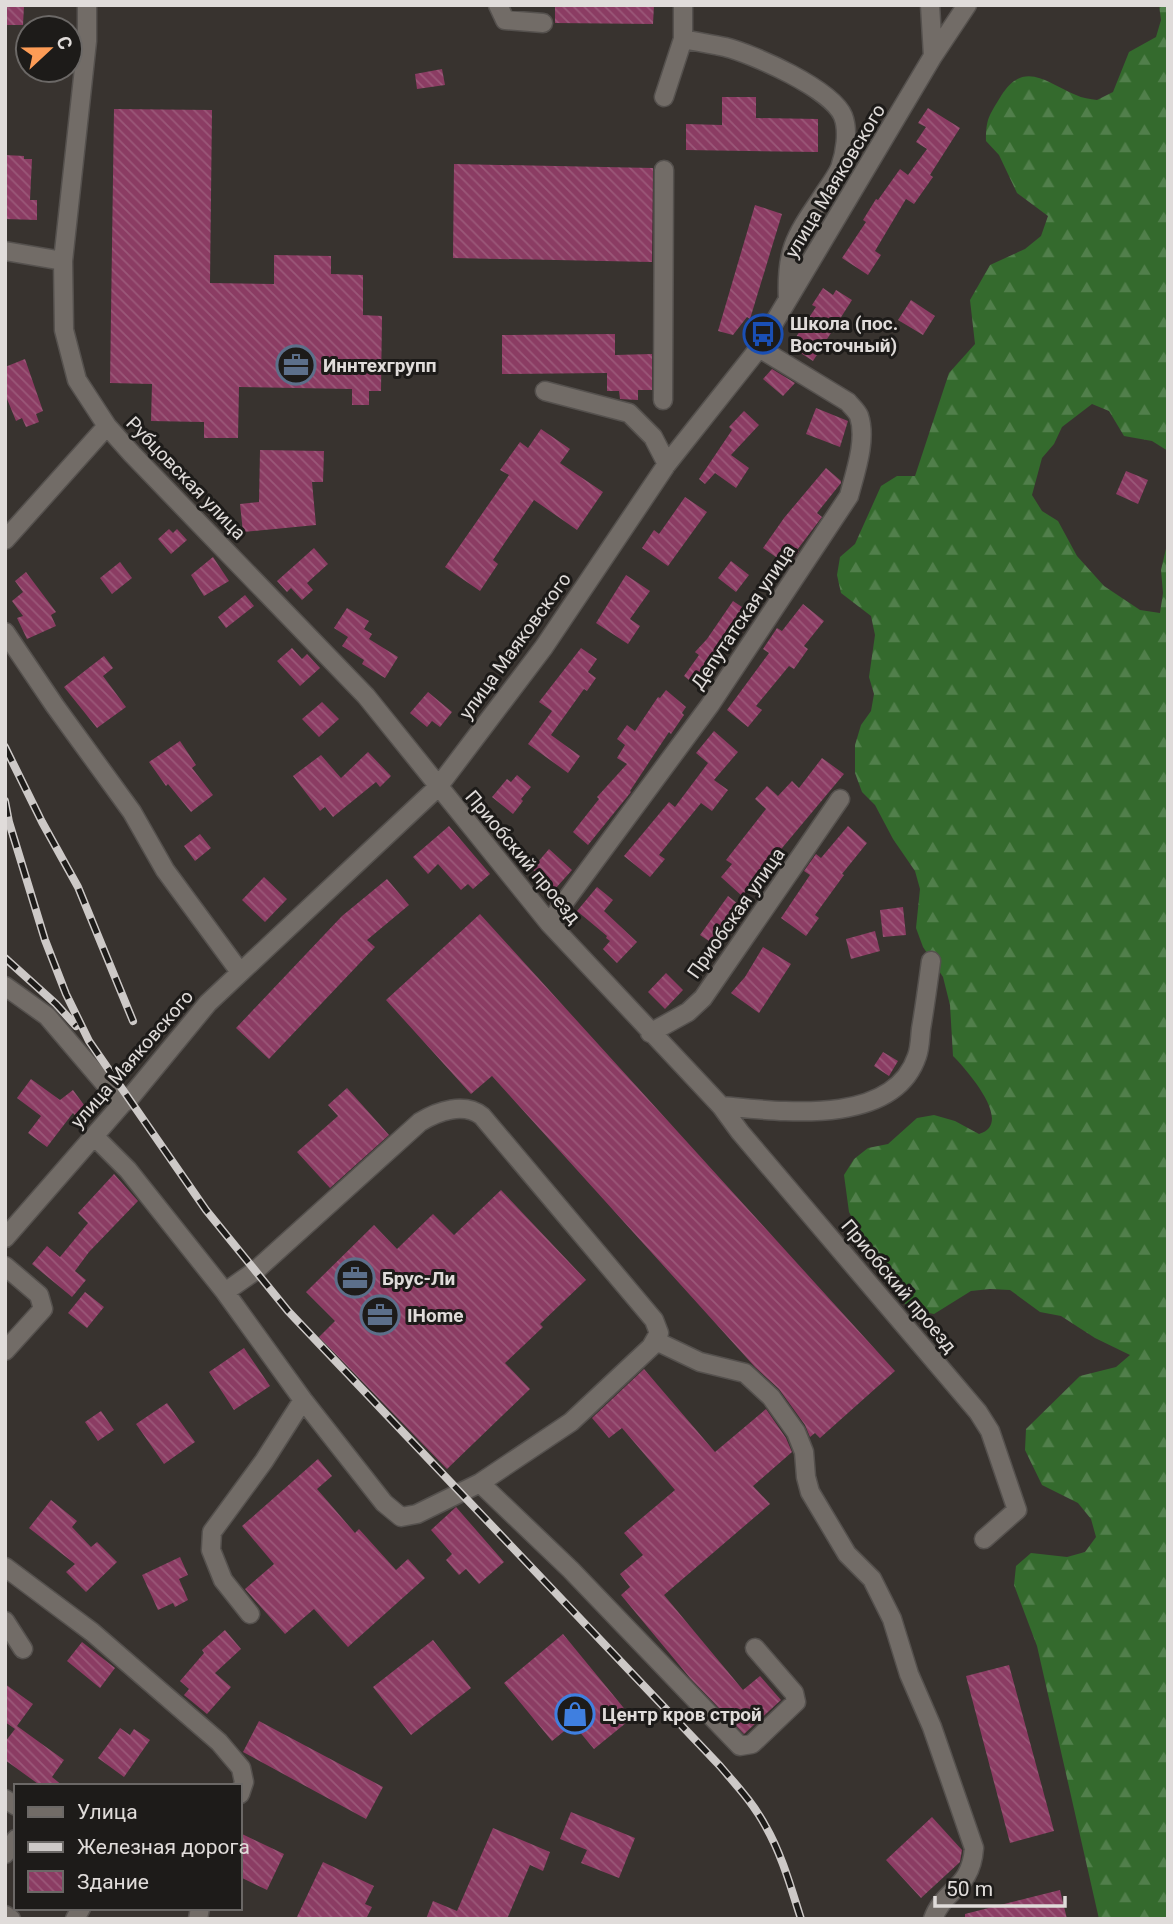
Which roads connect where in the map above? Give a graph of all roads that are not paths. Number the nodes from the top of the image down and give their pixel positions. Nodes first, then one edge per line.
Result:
1 (87, 5) edge
2 (498, 5) edge
3 (683, 5) edge
4 (930, 5) edge
5 (967, 5) edge
6 (543, 23) dead end
7 (683, 39) junction
8 (933, 56) junction
9 (664, 97) dead end
10 (663, 170) dead end
11 (5, 251) edge
12 (63, 261) junction
13 (788, 299) junction
14 (759, 348) junction
15 (545, 391) dead end
16 (663, 400) dead end
17 (107, 426) junction
18 (667, 464) junction
19 (5, 540) edge
20 (5, 632) edge
21 (438, 787) junction
22 (840, 799) dead end
23 (549, 923) junction
24 (931, 961) dead end
25 (240, 972) junction
26 (5, 986) edge
27 (650, 1033) junction
28 (122, 1104) junction
29 (721, 1105) junction
30 (94, 1136) junction
31 (7, 1233) edge
32 (5, 1266) edge
33 (225, 1292) junction
34 (656, 1341) junction
35 (5, 1351) edge
36 (303, 1400) junction
37 (480, 1482) junction
38 (984, 1539) dead end
39 (5, 1567) edge
40 (250, 1614) dead end
41 (5, 1621) edge
42 (755, 1648) dead end
43 (23, 1649) dead end
44 (242, 1788) edge
45 (5, 1915) edge
46 (11, 1919) edge
47 (933, 1919) edge

1 - 12 street, Рубцовская улица
2 - 6 street
3 - 7 street
4 - 8 street
5 - 8 street, улица Маяковского
7 - 9 street
7 - 13 street
8 - 13 street, улица Маяковского
10 - 16 street
11 - 12 street
12 - 17 street, Рубцовская улица
13 - 14 street, улица Маяковского
14 - 18 street, улица Маяковского
14 - 23 street, Депутатская улица
15 - 18 street
17 - 19 street
17 - 21 street, Рубцовская улица
18 - 21 street, улица Маяковского
20 - 25 street
21 - 23 street, Приобский проезд
21 - 25 street, улица Маяковского
22 - 27 street, Приобская улица
23 - 27 street, Приобский проезд
24 - 29 street
25 - 28 street, улица Маяковского
26 - 28 street
27 - 29 street, Приобский проезд
28 - 30 street, улица Маяковского
29 - 38 street, Приобский проезд
30 - 31 street, улица Маяковского
30 - 33 street
32 - 35 street
33 - 34 street
33 - 36 street
34 - 37 street
34 - 47 street
36 - 37 street
36 - 40 street
37 - 42 street
39 - 44 street
41 - 43 street
45 - 46 street

